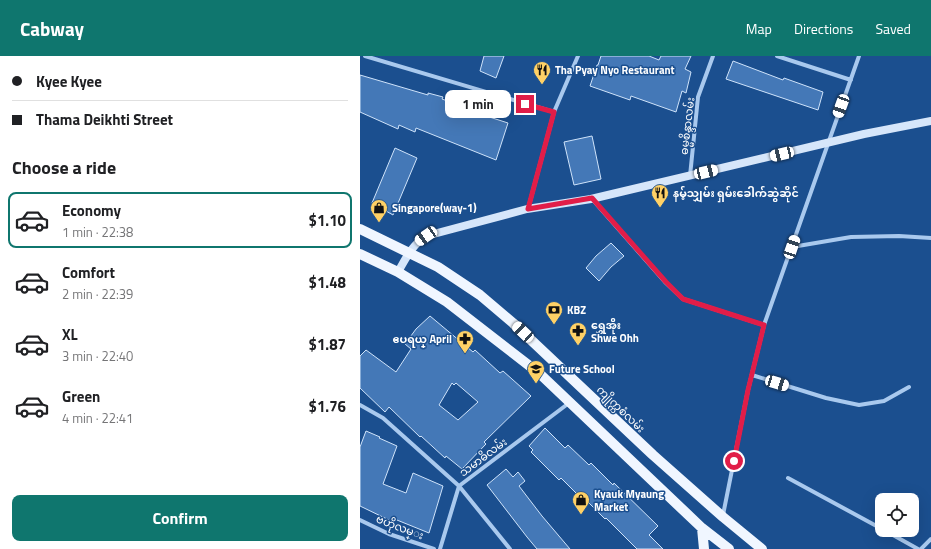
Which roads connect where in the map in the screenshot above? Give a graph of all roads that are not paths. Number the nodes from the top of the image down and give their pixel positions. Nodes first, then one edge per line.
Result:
1 (365, 56) edge
2 (578, 56) edge
3 (713, 56) edge
4 (777, 56) edge
5 (859, 56) edge
6 (851, 80) junction
7 (554, 112) junction
8 (931, 121) edge
9 (827, 144) junction
10 (690, 176) junction
11 (592, 198) junction
12 (528, 209) junction
13 (360, 229) edge
14 (931, 238) edge
15 (792, 247) junction
16 (409, 253) junction
17 (360, 254) edge
18 (398, 272) junction
19 (764, 325) junction
20 (752, 375) junction
21 (909, 387) dead end
22 (570, 402) junction
23 (360, 405) edge
24 (788, 478) dead end
25 (459, 486) junction
26 (723, 518) junction
27 (360, 520) edge
28 (875, 525) edge
29 (702, 528) junction
30 (897, 537) edge
31 (931, 539) edge
32 (434, 549) edge
33 (440, 549) edge
34 (510, 549) edge
35 (704, 549) edge
36 (729, 549) edge
37 (762, 549) edge
38 (918, 549) edge
39 (922, 549) edge

1 - 7 street
2 - 7 street
3 - 10 street, ဓမ္မစိန္ဒာလမ်း
4 - 6 street
5 - 6 street
6 - 9 street
7 - 12 street
8 - 9 street
9 - 10 street
9 - 15 street
10 - 11 street
11 - 12 street
11 - 19 street
12 - 16 street
13 - 16 main road, ကျိုက္ကစံလမ်း
14 - 15 street
15 - 19 street
16 - 18 street
16 - 26 main road, ကျိုက္ကစံလမ်း
17 - 18 main road
18 - 22 main road
19 - 20 street
20 - 21 street
20 - 26 street
22 - 25 street, သမာဓိလမ်း
22 - 29 main road
23 - 25 street
24 - 28 street
25 - 33 street, သမာဓိလမ်း
25 - 34 street
26 - 37 main road, ကျိုက္ကစံလမ်း
27 - 32 street, ဗဟိုလမ္း
29 - 35 main road
29 - 36 main road
30 - 38 street
31 - 39 street

